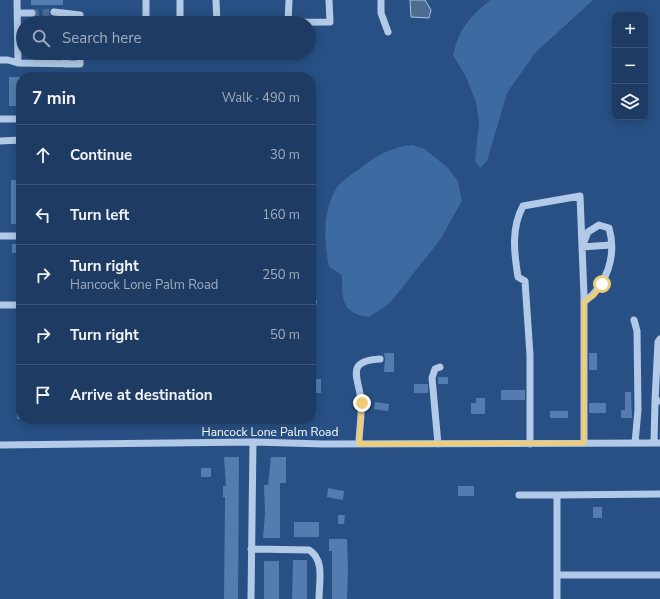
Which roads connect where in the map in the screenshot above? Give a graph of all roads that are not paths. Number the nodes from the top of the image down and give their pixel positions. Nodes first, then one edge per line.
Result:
1 (17, 0) edge
2 (146, 0) edge
3 (180, 0) edge
4 (216, 0) edge
5 (289, 0) edge
6 (329, 0) edge
7 (380, 0) edge
8 (54, 12) tunnel mouth
9 (18, 13) junction
10 (32, 13) tunnel mouth
11 (18, 16) edge
12 (80, 16) edge
13 (146, 16) edge
14 (180, 16) edge
15 (217, 16) edge
16 (288, 16) edge
17 (316, 22) edge
18 (388, 32) dead end
19 (0, 60) edge
20 (18, 60) edge
21 (65, 60) edge
22 (80, 60) edge
23 (18, 63) junction
24 (65, 64) junction
25 (0, 119) edge
26 (16, 119) edge
27 (0, 140) edge
28 (16, 140) edge
29 (0, 236) edge
30 (16, 236) edge
31 (611, 245) junction
32 (582, 247) junction
33 (584, 302) junction
34 (16, 304) edge
35 (0, 305) edge
36 (634, 320) dead end
37 (660, 339) edge
38 (380, 360) dead end
39 (440, 367) dead end
40 (658, 401) edge
41 (253, 442) junction
42 (584, 443) junction
43 (635, 443) junction
44 (657, 443) edge
45 (359, 444) junction
46 (438, 444) junction
47 (530, 444) junction
48 (0, 445) edge
49 (660, 494) edge
50 (520, 495) dead end
51 (557, 495) junction
52 (251, 549) junction
53 (660, 574) edge
54 (557, 575) junction
55 (251, 599) edge
56 (319, 599) edge
57 (557, 599) edge

1 - 9 street
2 - 13 street
3 - 14 street
4 - 15 street
5 - 16 street
6 - 17 street
7 - 18 street
8 - 12 street
9 - 10 street
9 - 11 street
19 - 23 street
20 - 23 street
21 - 24 street
22 - 24 street
23 - 24 street
25 - 26 street
27 - 28 street
29 - 30 street
31 - 32 street
31 - 32 street
31 - 33 street
32 - 33 street
32 - 47 street
33 - 42 street
34 - 35 street
36 - 43 street
37 - 40 street
38 - 45 street
39 - 46 street
40 - 44 street
41 - 45 street, Hancock Lone Palm Road
41 - 48 street, Hancock Lone Palm Road
41 - 52 street
42 - 43 street, Hancock Lone Palm Road
42 - 47 street, Hancock Lone Palm Road
43 - 44 street, Hancock Lone Palm Road
45 - 46 street, Hancock Lone Palm Road
46 - 47 street, Hancock Lone Palm Road
49 - 51 street
50 - 51 street
51 - 54 street
52 - 55 street
52 - 56 street
53 - 54 street
54 - 57 street

